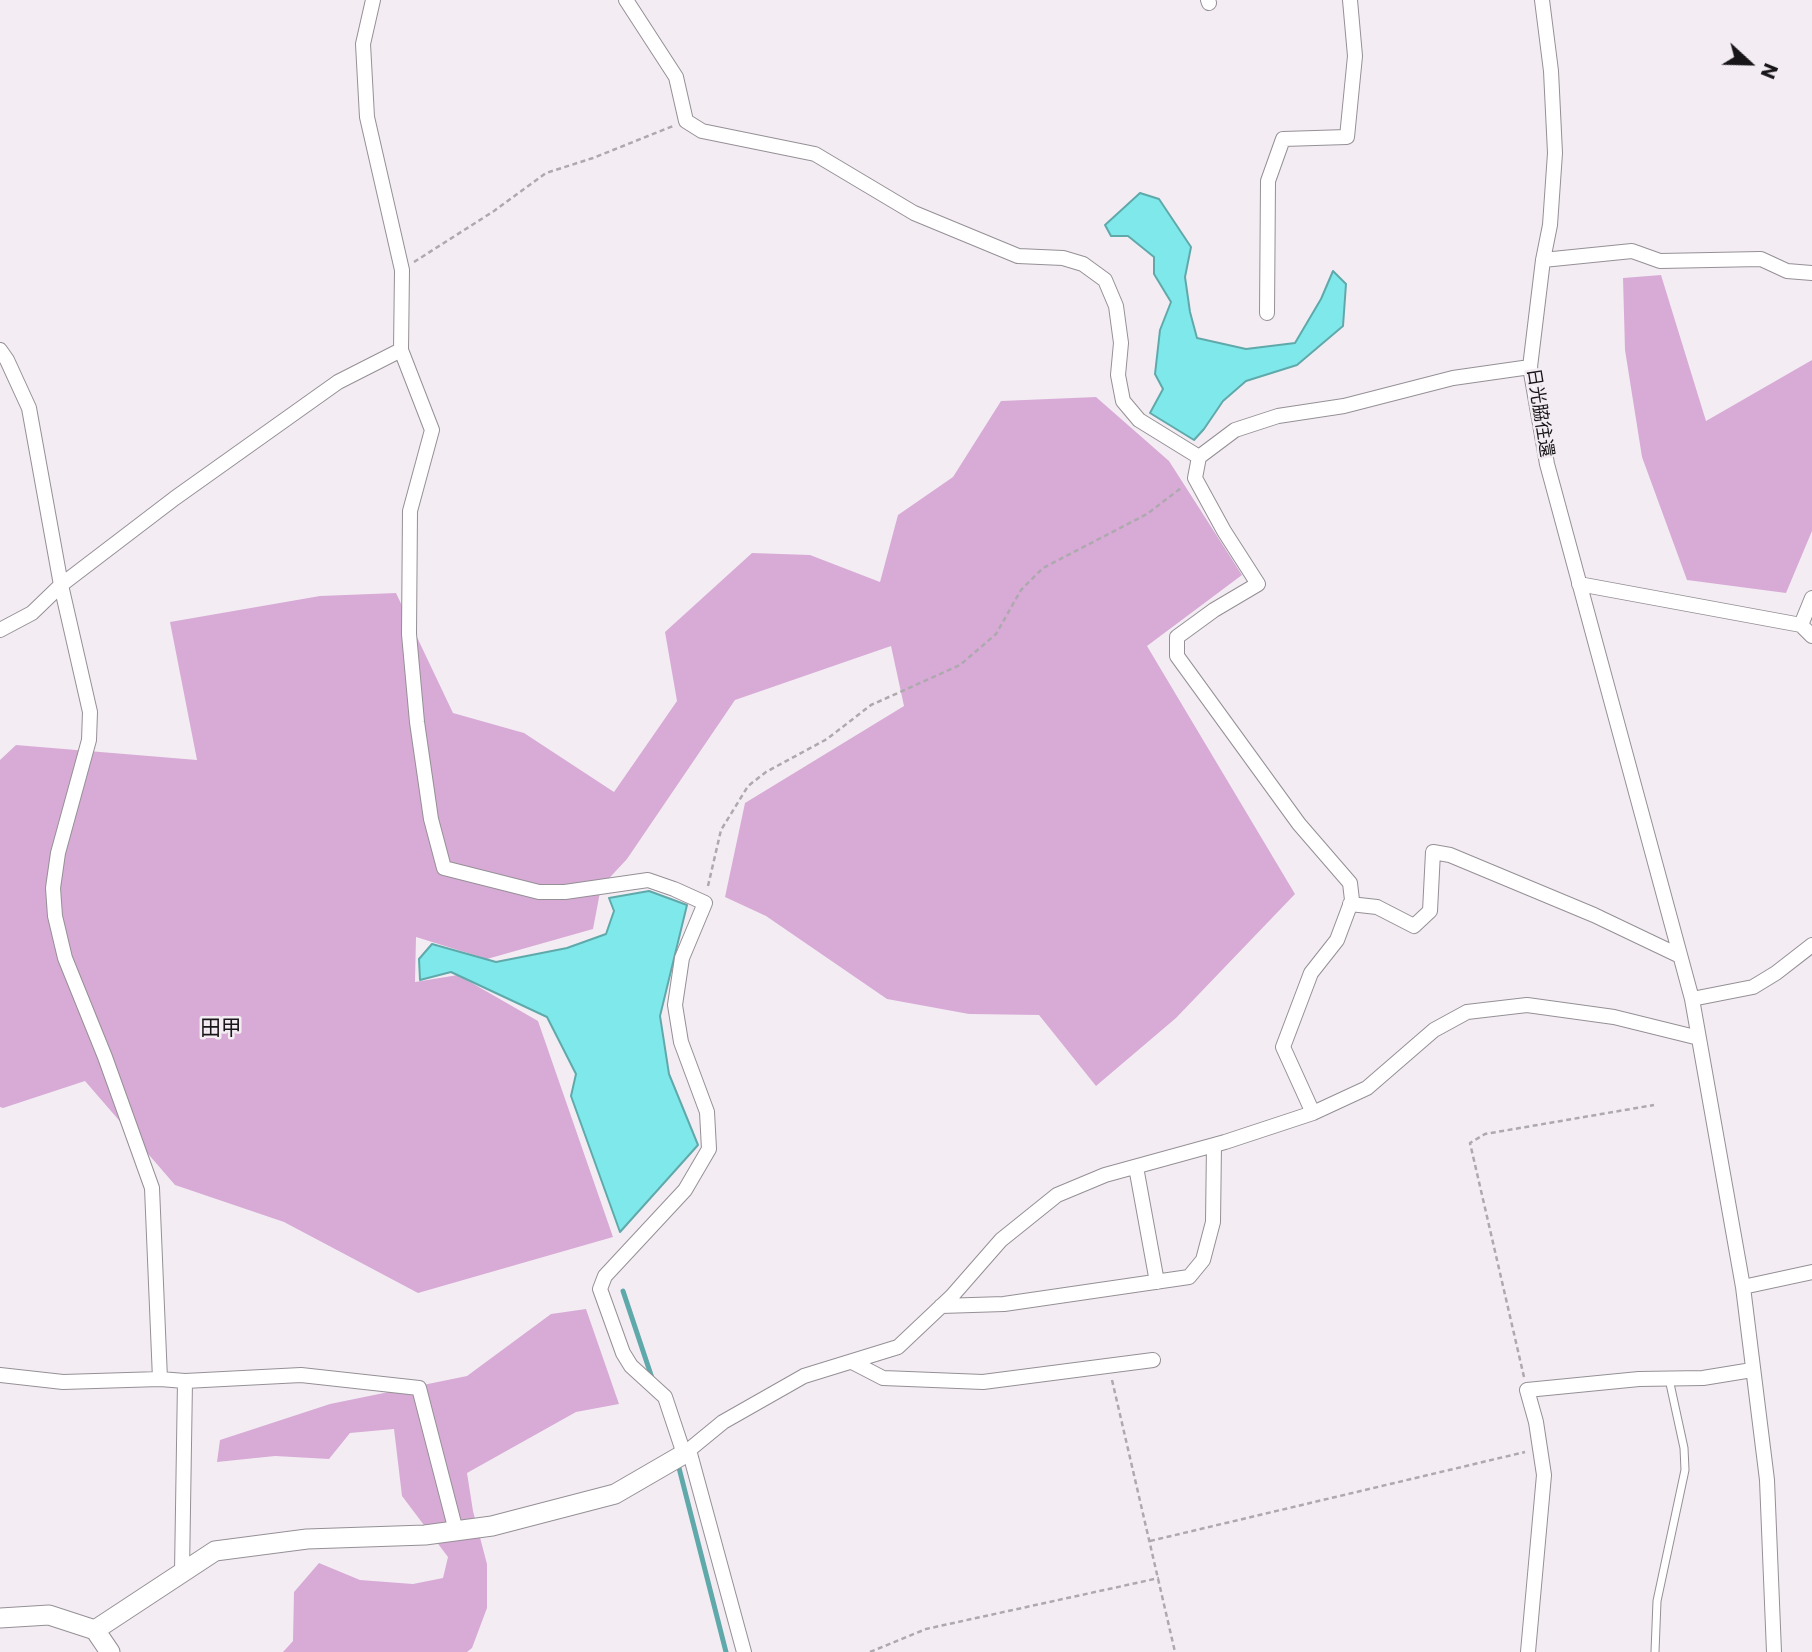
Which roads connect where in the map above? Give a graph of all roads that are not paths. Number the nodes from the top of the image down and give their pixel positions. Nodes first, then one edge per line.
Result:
1 (373, 0) edge
2 (626, 0) edge
3 (1350, 0) edge
4 (1542, 0) edge
5 (1543, 260) junction
6 (1812, 272) edge
7 (1266, 313) dead end
8 (0, 350) edge
9 (401, 350) junction
10 (1530, 367) junction
11 (1199, 457) junction
12 (1579, 584) junction
13 (61, 585) junction
14 (1812, 598) edge
15 (0, 630) edge
16 (1807, 631) edge
17 (1350, 904) junction
18 (1812, 945) edge
19 (1812, 952) edge
20 (1681, 956) junction
21 (1776, 973) junction
22 (1692, 999) junction
23 (1699, 1038) junction
24 (1313, 1113) junction
25 (1214, 1145) junction
26 (1136, 1167) junction
27 (1812, 1272) edge
28 (1157, 1282) junction
29 (1743, 1287) junction
30 (941, 1306) junction
31 (1153, 1360) dead end
32 (853, 1363) junction
33 (1752, 1370) junction
34 (0, 1375) edge
35 (1669, 1378) junction
36 (160, 1379) junction
37 (185, 1381) junction
38 (687, 1452) junction
39 (456, 1531) junction
40 (182, 1572) junction
41 (0, 1618) edge
42 (96, 1630) junction
43 (110, 1652) edge
44 (744, 1652) edge
45 (1528, 1652) edge
46 (1655, 1652) edge
47 (1774, 1652) edge

1 - 9 street
2 - 11 street
3 - 7 street
4 - 5 street, 日光脇往還
5 - 6 street
5 - 10 street, 日光脇往還
8 - 13 street
9 - 13 street
9 - 38 street
10 - 11 street
10 - 12 street, 日光脇往還
11 - 17 street
12 - 16 street
12 - 20 street, 日光脇往還
13 - 15 street
13 - 36 street
14 - 16 street
17 - 20 street
17 - 24 street
18 - 21 street
19 - 21 street
20 - 22 street, 日光脇往還
21 - 22 street
22 - 23 street, 日光脇往還
23 - 24 street
23 - 29 street, 日光脇往還
24 - 25 street
25 - 26 street
25 - 28 street
26 - 28 street
26 - 30 street
27 - 29 street
28 - 30 street
29 - 33 street, 日光脇往還
30 - 32 street
31 - 32 street
32 - 38 street
33 - 35 street
33 - 47 street, 日光脇往還
34 - 36 street
35 - 45 street
35 - 46 lane
36 - 37 street
37 - 39 street
37 - 40 street
38 - 39 street
38 - 44 street
39 - 40 street
40 - 42 street
41 - 42 street
42 - 43 street

